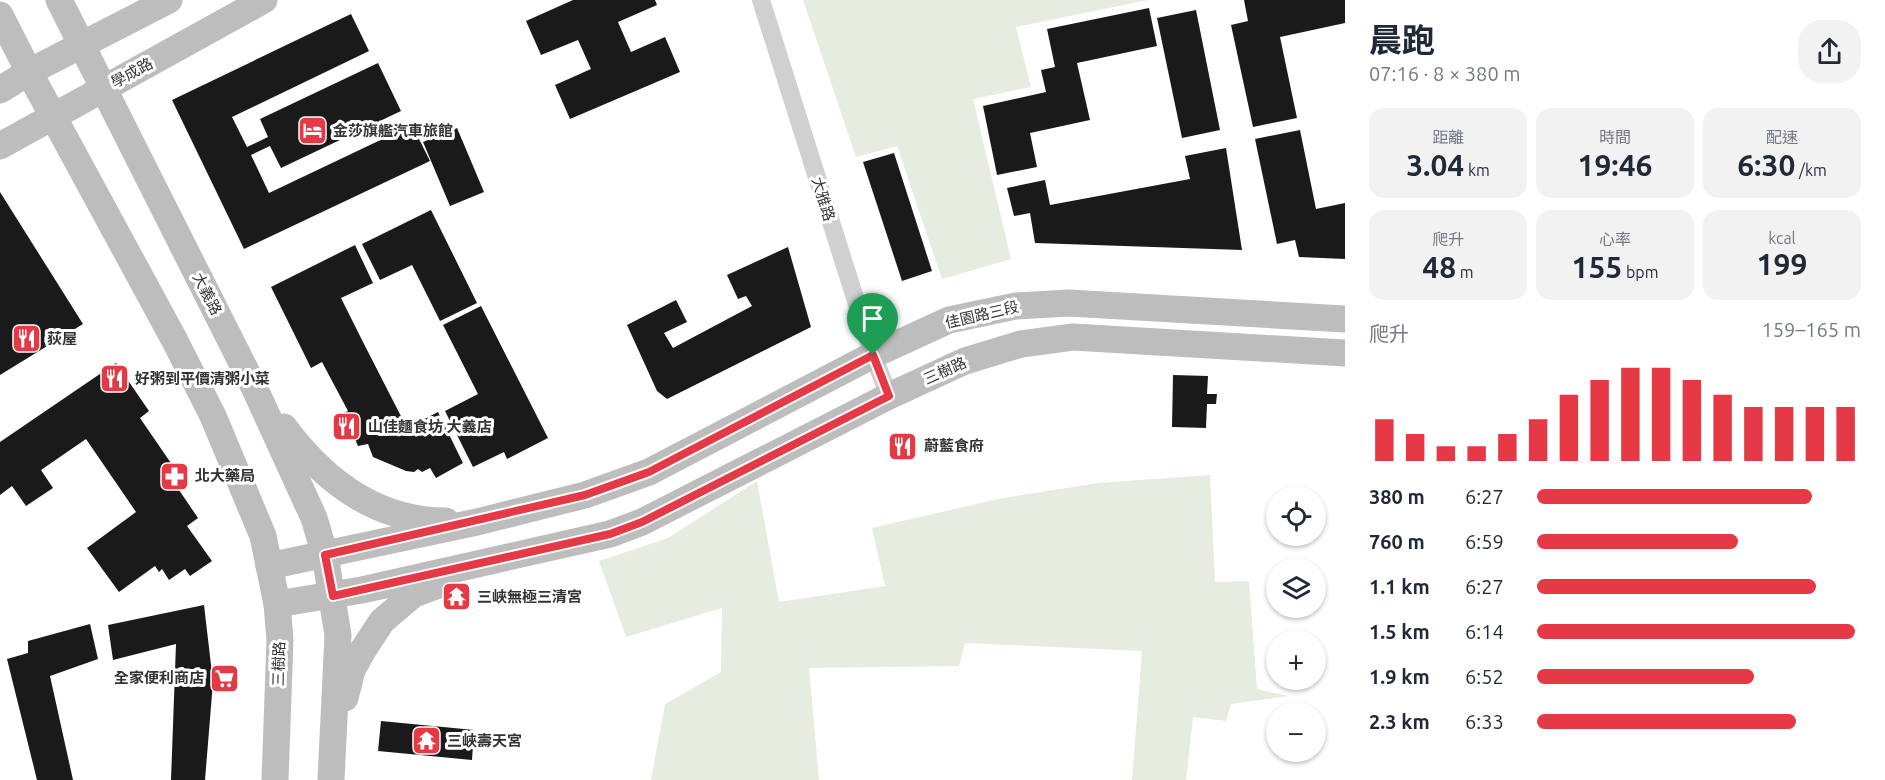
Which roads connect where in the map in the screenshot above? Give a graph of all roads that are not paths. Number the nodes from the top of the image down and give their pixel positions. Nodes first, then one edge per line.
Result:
1 (59, 0) edge
2 (169, 0) edge
3 (264, 0) edge
4 (761, 0) edge
5 (0, 15) edge
6 (81, 46) junction
7 (29, 72) junction
8 (104, 89) junction
9 (0, 90) edge
10 (53, 116) junction
11 (0, 146) edge
12 (1345, 319) edge
13 (1345, 352) edge
14 (873, 355) junction
15 (255, 388) junction
16 (889, 396) junction
17 (477, 522) junction
18 (517, 554) junction
19 (325, 555) junction
20 (269, 566) junction
21 (333, 596) junction
22 (277, 604) junction
23 (275, 780) edge
24 (331, 780) edge

1 - 6 street, 大義路
2 - 6 street
3 - 8 street, 學成路
4 - 14 street, 大雅路
5 - 7 street
6 - 7 street
6 - 8 street, 大義路
7 - 9 street
7 - 10 street
8 - 10 street, 學成路
8 - 15 street, 大義路
10 - 11 street, 學成路
10 - 20 street
12 - 14 street, 佳園路三段
13 - 16 street, 三樹路
14 - 16 street, 大雅路
14 - 17 street, 佳園路三段
15 - 17 street
15 - 19 street, 大義路
16 - 18 street, 三樹路
17 - 19 street, 佳園路三段
18 - 21 street, 三樹路
18 - 24 street
19 - 20 street, 佳園路三段
19 - 21 street, 大義路
20 - 22 street
21 - 22 street, 三樹路
21 - 24 street
22 - 23 street, 三樹路

